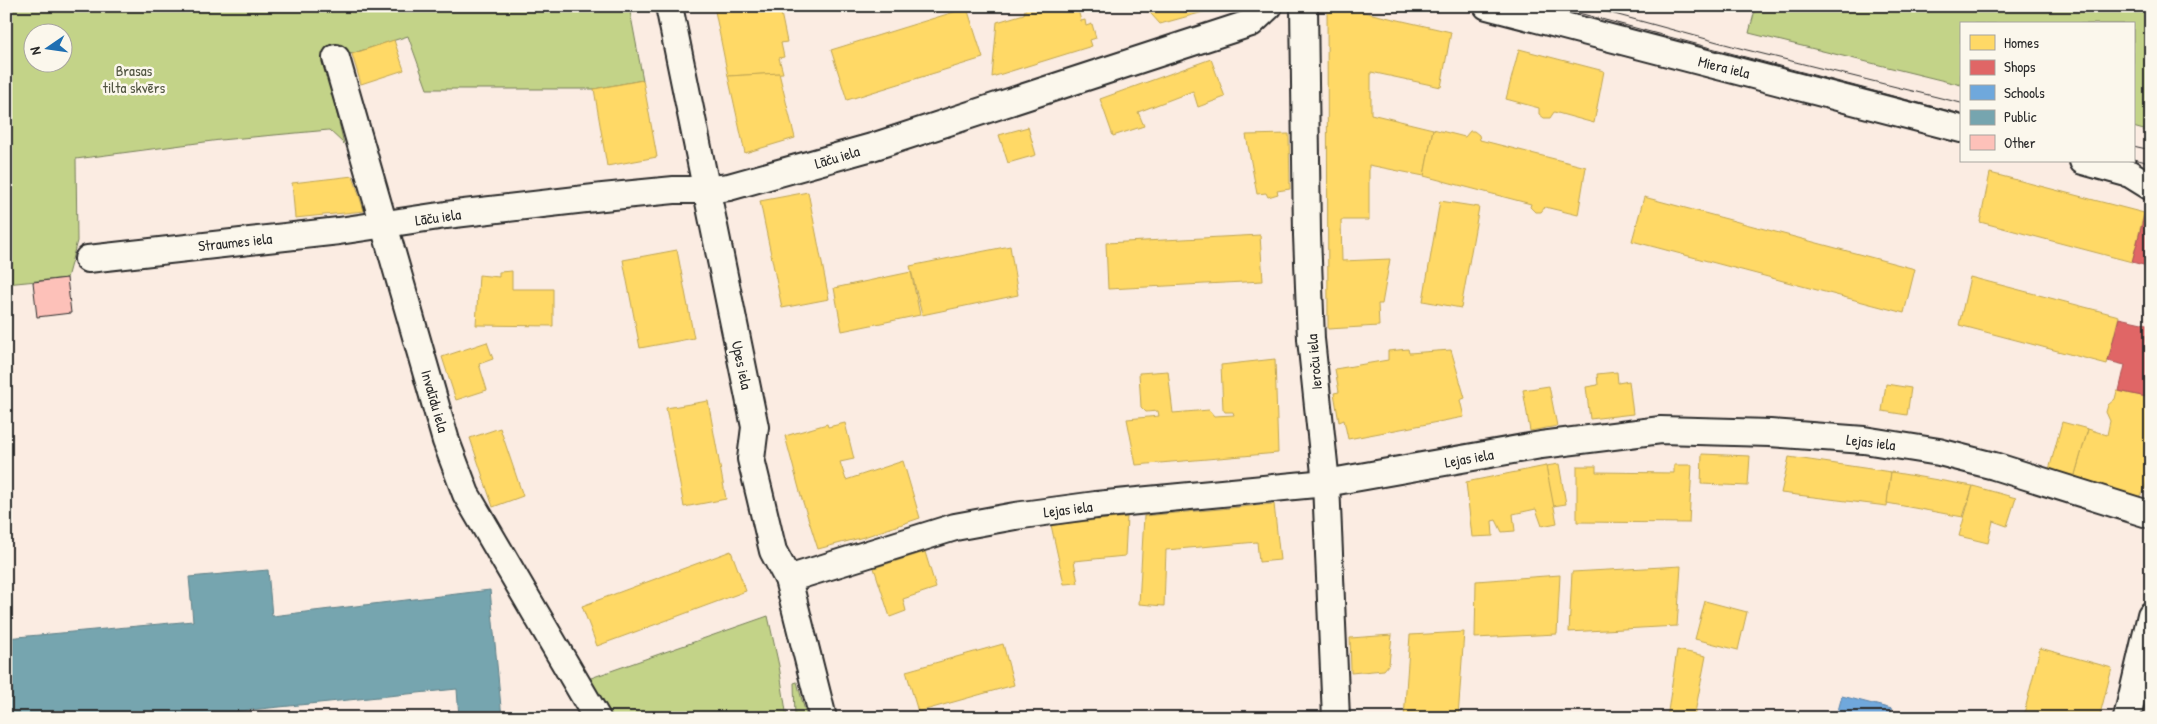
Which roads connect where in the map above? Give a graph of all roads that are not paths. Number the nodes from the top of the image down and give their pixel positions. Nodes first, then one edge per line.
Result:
1 (669, 6) edge
2 (1269, 6) edge
3 (1304, 6) edge
4 (1488, 6) edge
5 (336, 58) dead end
6 (1960, 129) edge
7 (2087, 162) edge
8 (2151, 187) edge
9 (706, 190) junction
10 (383, 224) junction
11 (88, 259) dead end
12 (1326, 483) junction
13 (2151, 515) edge
14 (788, 579) junction
15 (2151, 615) edge
16 (597, 718) edge
17 (823, 718) edge
18 (1336, 718) edge
19 (2127, 718) edge

1 - 9 street, Upes iela
2 - 9 street, Lāču iela
3 - 12 street, Ieroču iela
4 - 6 street, Miera iela
5 - 10 street, Invalīdu iela
7 - 8 street
9 - 10 street, Lāču iela
9 - 14 street, Upes iela
10 - 11 street, Straumes iela
10 - 16 street, Invalīdu iela
12 - 13 street, Lejas iela
12 - 14 street, Lejas iela
12 - 18 street, Ieroču iela
14 - 17 street, Upes iela
15 - 19 street

